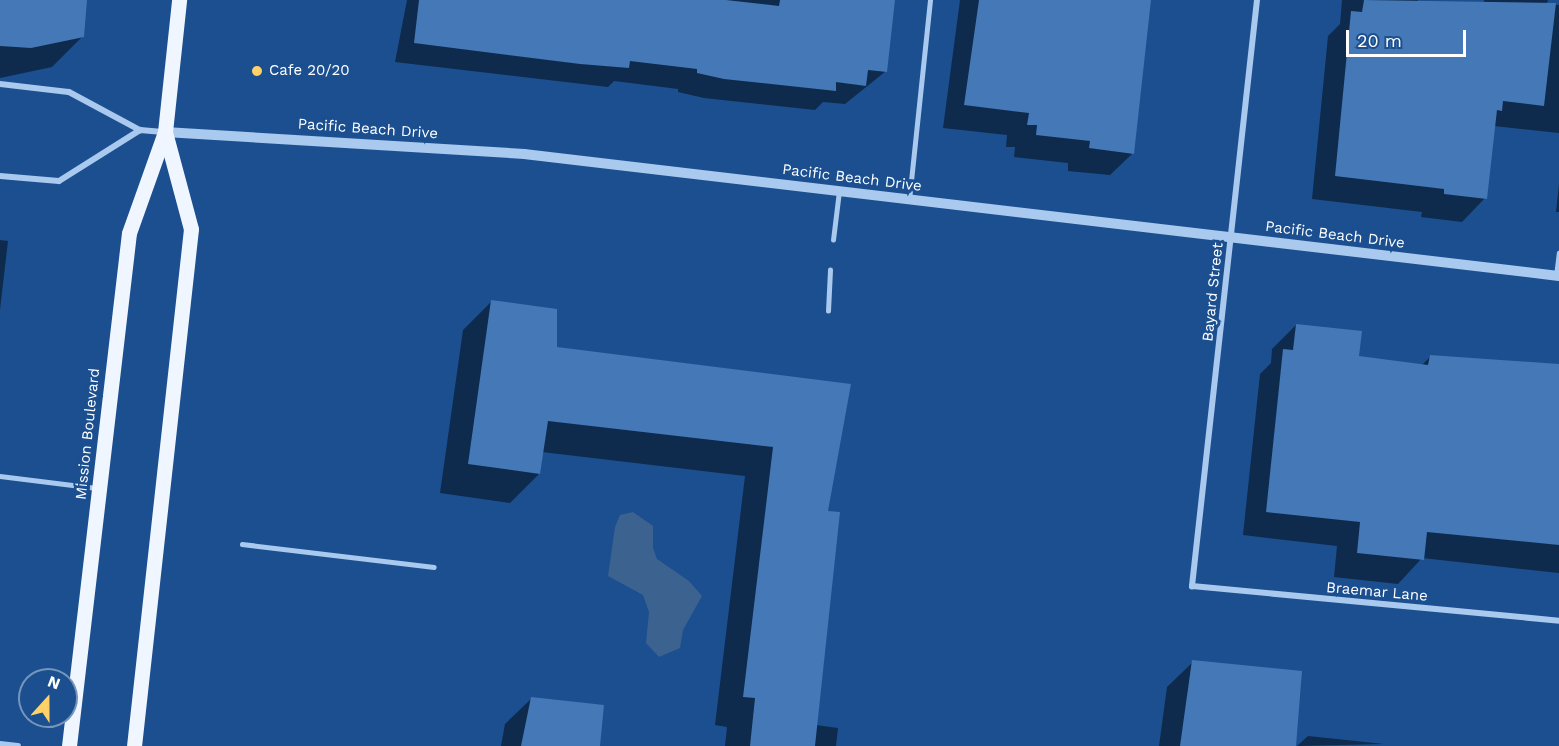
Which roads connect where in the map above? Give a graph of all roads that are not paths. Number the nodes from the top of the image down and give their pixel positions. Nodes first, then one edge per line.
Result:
1 (179, 0) edge
2 (930, 0) edge
3 (1257, 0) edge
4 (0, 84) edge
5 (140, 130) junction
6 (165, 132) junction
7 (0, 176) edge
8 (839, 191) junction
9 (909, 200) junction
10 (1231, 238) junction
11 (833, 240) dead end
12 (1559, 253) edge
13 (830, 270) dead end
14 (1558, 276) edge
15 (828, 311) dead end
16 (0, 476) edge
17 (99, 488) junction
18 (242, 544) dead end
19 (434, 567) dead end
20 (1192, 586) joint
21 (1559, 621) edge
22 (0, 744) edge
23 (18, 746) edge
24 (69, 746) edge
25 (134, 746) edge

1 - 6 main road, Mission Boulevard
2 - 9 lane
3 - 10 street, Bayard Street
4 - 5 street, Pacific Beach Drive
5 - 6 street, Pacific Beach Drive
5 - 7 street
6 - 8 street, Pacific Beach Drive
6 - 17 main road, Mission Boulevard
6 - 25 main road, Mission Boulevard
8 - 9 street, Pacific Beach Drive
8 - 11 lane
9 - 10 street, Pacific Beach Drive
10 - 14 street, Pacific Beach Drive
10 - 20 street, Bayard Street
12 - 14 lane
13 - 15 lane
16 - 17 lane
17 - 24 main road, Mission Boulevard
18 - 19 lane
20 - 21 street, Braemar Lane
22 - 23 street

